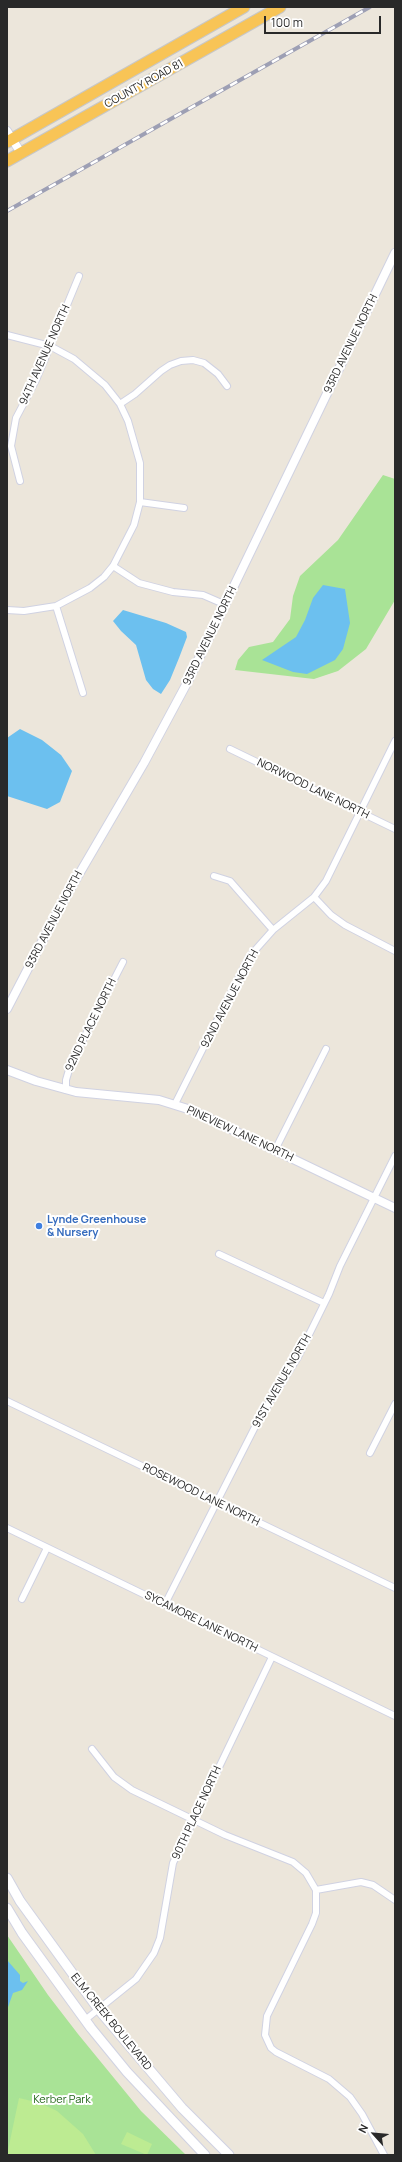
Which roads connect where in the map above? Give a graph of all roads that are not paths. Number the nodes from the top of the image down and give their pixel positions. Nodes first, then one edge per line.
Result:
1 (244, 7) edge
2 (280, 7) edge
3 (9, 137) edge
4 (21, 153) junction
5 (8, 159) edge
6 (395, 256) edge
7 (79, 276) dead end
8 (7, 335) edge
9 (50, 346) junction
10 (227, 386) dead end
11 (120, 404) junction
12 (20, 481) dead end
13 (140, 502) junction
14 (184, 508) dead end
15 (113, 566) junction
16 (226, 605) junction
17 (56, 606) junction
18 (7, 610) edge
19 (83, 693) dead end
20 (395, 741) edge
21 (230, 749) dead end
22 (360, 811) junction
23 (395, 829) edge
24 (214, 876) dead end
25 (314, 897) junction
26 (273, 930) junction
27 (395, 951) edge
28 (123, 962) dead end
29 (7, 1009) edge
30 (326, 1049) dead end
31 (7, 1070) edge
32 (66, 1090) junction
33 (175, 1104) junction
34 (275, 1150) junction
35 (395, 1156) edge
36 (374, 1198) junction
37 (395, 1208) edge
38 (220, 1254) dead end
39 (324, 1303) junction
40 (7, 1401) edge
41 (395, 1404) edge
42 (370, 1453) dead end
43 (216, 1502) junction
44 (7, 1528) edge
45 (47, 1548) junction
46 (395, 1588) edge
47 (22, 1599) dead end
48 (165, 1604) junction
49 (272, 1657) junction
50 (395, 1716) edge
51 (92, 1749) dead end
52 (193, 1819) junction
53 (7, 1878) edge
54 (316, 1890) junction
55 (395, 1900) edge
56 (7, 1908) edge
57 (99, 2010) junction
58 (85, 2020) junction
59 (205, 2155) edge
60 (229, 2155) edge
61 (384, 2155) edge

1 - 3 highway, COUNTY ROAD 81
2 - 4 highway, COUNTY ROAD 81
3 - 4 street
4 - 5 highway, COUNTY ROAD 81
6 - 16 street, 93RD AVENUE NORTH
7 - 9 street, 94TH AVENUE NORTH
8 - 9 street
9 - 11 street
9 - 12 street, 94TH AVENUE NORTH
10 - 11 street
11 - 13 street
13 - 14 street
13 - 15 street
15 - 16 street
15 - 17 street
16 - 29 street, 93RD AVENUE NORTH
17 - 18 street
17 - 19 street
20 - 22 street, 92ND AVENUE NORTH
21 - 22 street, NORWOOD LANE NORTH
22 - 23 street, NORWOOD LANE NORTH
22 - 25 street, 92ND AVENUE NORTH
24 - 26 street
25 - 26 street, 92ND AVENUE NORTH
25 - 27 street
26 - 33 street, 92ND AVENUE NORTH
28 - 32 street, 92ND PLACE NORTH
30 - 34 street
31 - 32 street, PINEVIEW LANE NORTH
32 - 33 street, PINEVIEW LANE NORTH
33 - 34 street, PINEVIEW LANE NORTH
34 - 36 street, PINEVIEW LANE NORTH
35 - 36 street, 91ST AVENUE NORTH
36 - 37 street, PINEVIEW LANE NORTH
36 - 39 street, 91ST AVENUE NORTH
38 - 39 street
39 - 43 street, 91ST AVENUE NORTH
40 - 43 street, ROSEWOOD LANE NORTH
41 - 42 street
43 - 46 street, ROSEWOOD LANE NORTH
43 - 48 street, 91ST AVENUE NORTH
44 - 45 street, SYCAMORE LANE NORTH
45 - 47 street
45 - 48 street, SYCAMORE LANE NORTH
48 - 49 street, SYCAMORE LANE NORTH
49 - 50 street, SYCAMORE LANE NORTH
49 - 52 street, 90TH PLACE NORTH
51 - 52 street
52 - 54 street
52 - 57 street, 90TH PLACE NORTH
53 - 57 main road, ELM CREEK BOULEVARD
54 - 55 street
54 - 61 street
56 - 58 main road, ELM CREEK BOULEVARD
57 - 58 street, 90TH PLACE NORTH
57 - 60 main road, ELM CREEK BOULEVARD
58 - 59 main road, ELM CREEK BOULEVARD

